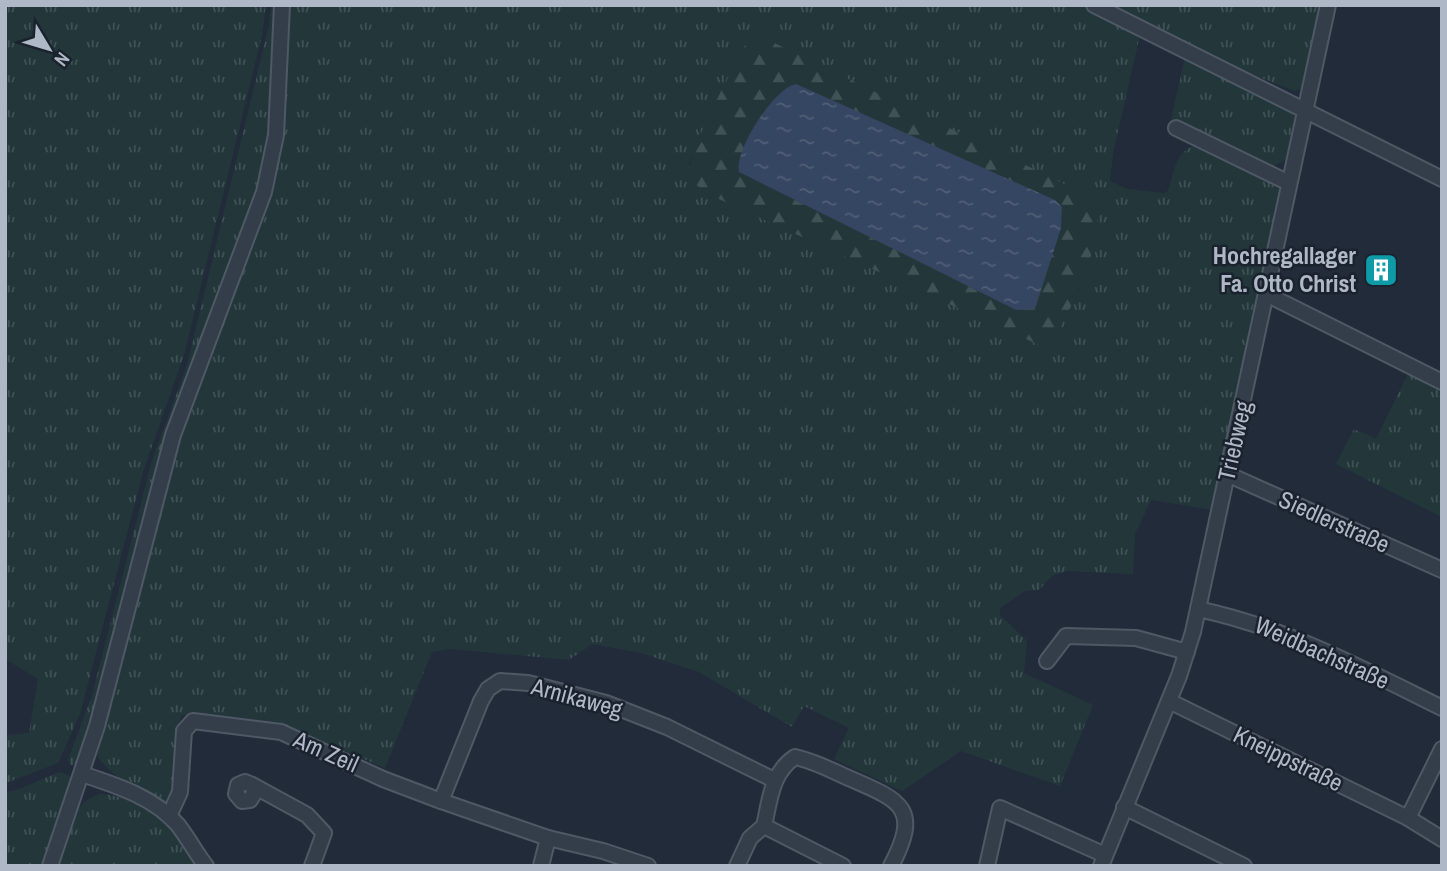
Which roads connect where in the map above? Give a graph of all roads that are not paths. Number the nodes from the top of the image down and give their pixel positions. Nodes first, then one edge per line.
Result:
1 (282, 5) edge
2 (1094, 5) edge
3 (1328, 5) edge
4 (1307, 110) junction
5 (1176, 128) dead end
6 (1442, 179) edge
7 (1289, 183) junction
8 (1266, 294) junction
9 (1442, 382) edge
10 (1227, 474) junction
11 (1442, 570) edge
12 (1198, 609) junction
13 (1187, 652) junction
14 (1047, 661) dead end
15 (1169, 701) junction
16 (1442, 708) edge
17 (1442, 749) edge
18 (82, 774) junction
19 (774, 780) junction
20 (252, 785) dead end
21 (442, 801) junction
22 (1124, 807) junction
23 (169, 816) junction
24 (1408, 818) junction
25 (764, 826) junction
26 (548, 838) junction
27 (1442, 839) edge
28 (1103, 861) edge
29 (50, 866) edge
30 (206, 866) edge
31 (312, 866) edge
32 (541, 866) edge
33 (648, 866) edge
34 (737, 866) edge
35 (843, 866) edge
36 (891, 866) edge
37 (987, 866) edge
38 (1244, 866) edge

1 - 18 street
2 - 4 street
3 - 4 street, Triebweg
4 - 6 street
4 - 7 street, Triebweg
5 - 7 street
7 - 8 street, Triebweg
8 - 9 street
8 - 10 street, Triebweg
10 - 11 street, Siedlerstraße
10 - 12 street, Triebweg
12 - 13 street, Triebweg
12 - 16 street, Weidbachstraße
13 - 14 street
13 - 15 street, Triebweg
15 - 22 street, Triebweg
15 - 24 street, Kneippstraße
17 - 24 street
18 - 23 street
18 - 29 street
19 - 21 street, Arnikaweg
19 - 25 street
19 - 36 street
20 - 31 street
21 - 23 street, Am Zeil
21 - 26 street, Am Zeil
22 - 28 street, Triebweg
22 - 38 street
23 - 30 street
24 - 27 street, Kneippstraße
25 - 34 street
25 - 35 street
26 - 32 street
26 - 33 street, Am Zeil
28 - 37 street

